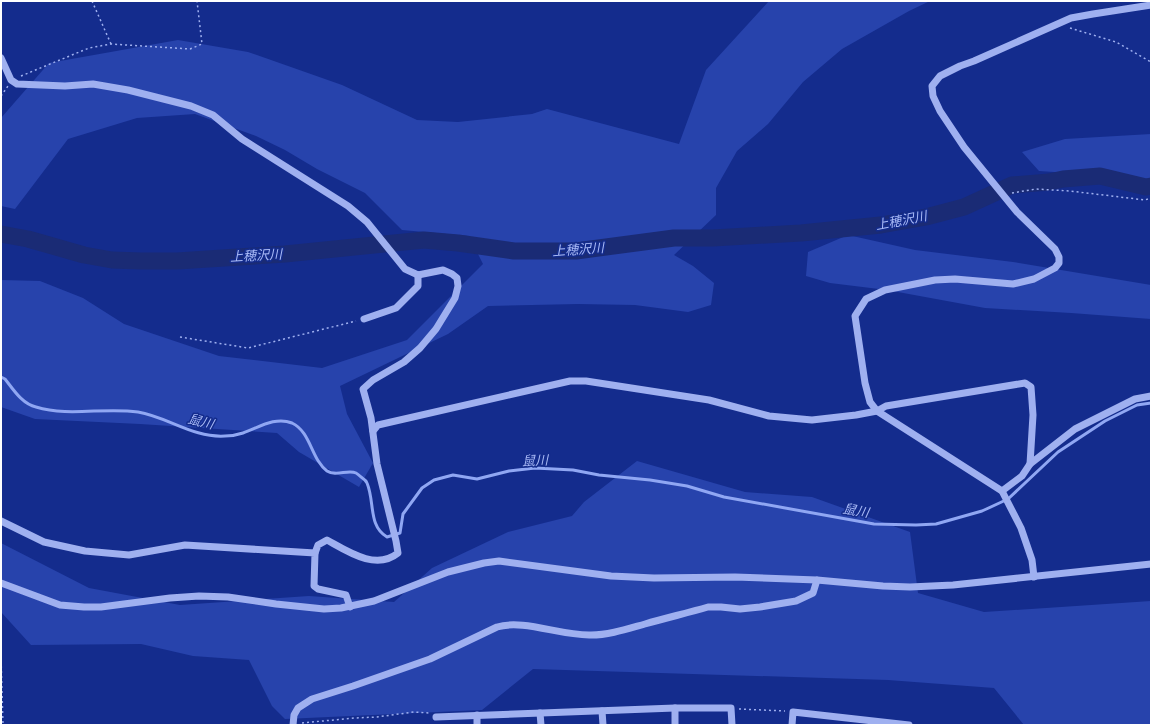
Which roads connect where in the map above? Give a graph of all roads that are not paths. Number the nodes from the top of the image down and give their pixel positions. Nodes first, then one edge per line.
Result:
1 (1151, 5) edge
2 (1, 58) edge
3 (418, 275) junction
4 (364, 319) road end
5 (1151, 396) edge
6 (877, 411) junction
7 (373, 430) junction
8 (1030, 464) junction
9 (1003, 492) junction
10 (1, 521) edge
11 (315, 553) junction
12 (1151, 564) edge
13 (1034, 577) junction
14 (817, 580) junction
15 (1, 584) edge
16 (350, 607) junction
17 (675, 708) junction
18 (602, 712) junction
19 (540, 713) junction
20 (477, 715) junction
21 (436, 717) road end
22 (857, 722) edge
23 (292, 724) edge
24 (477, 725) edge
25 (541, 725) edge
26 (603, 725) edge
27 (675, 725) edge
28 (732, 725) edge
29 (792, 725) edge
30 (909, 725) edge

1 - 6 street
2 - 3 street
3 - 4 street
3 - 7 street
5 - 8 street
6 - 7 street
6 - 8 street
6 - 9 street
7 - 11 street
8 - 9 street
9 - 13 street
10 - 11 street
11 - 16 street
12 - 13 street
13 - 14 street
14 - 16 street
14 - 23 street
15 - 16 street
17 - 18 street
17 - 27 street
17 - 28 street
18 - 19 street
18 - 26 street
19 - 20 street
19 - 25 street
20 - 21 street
20 - 24 street
22 - 29 street
22 - 30 street

